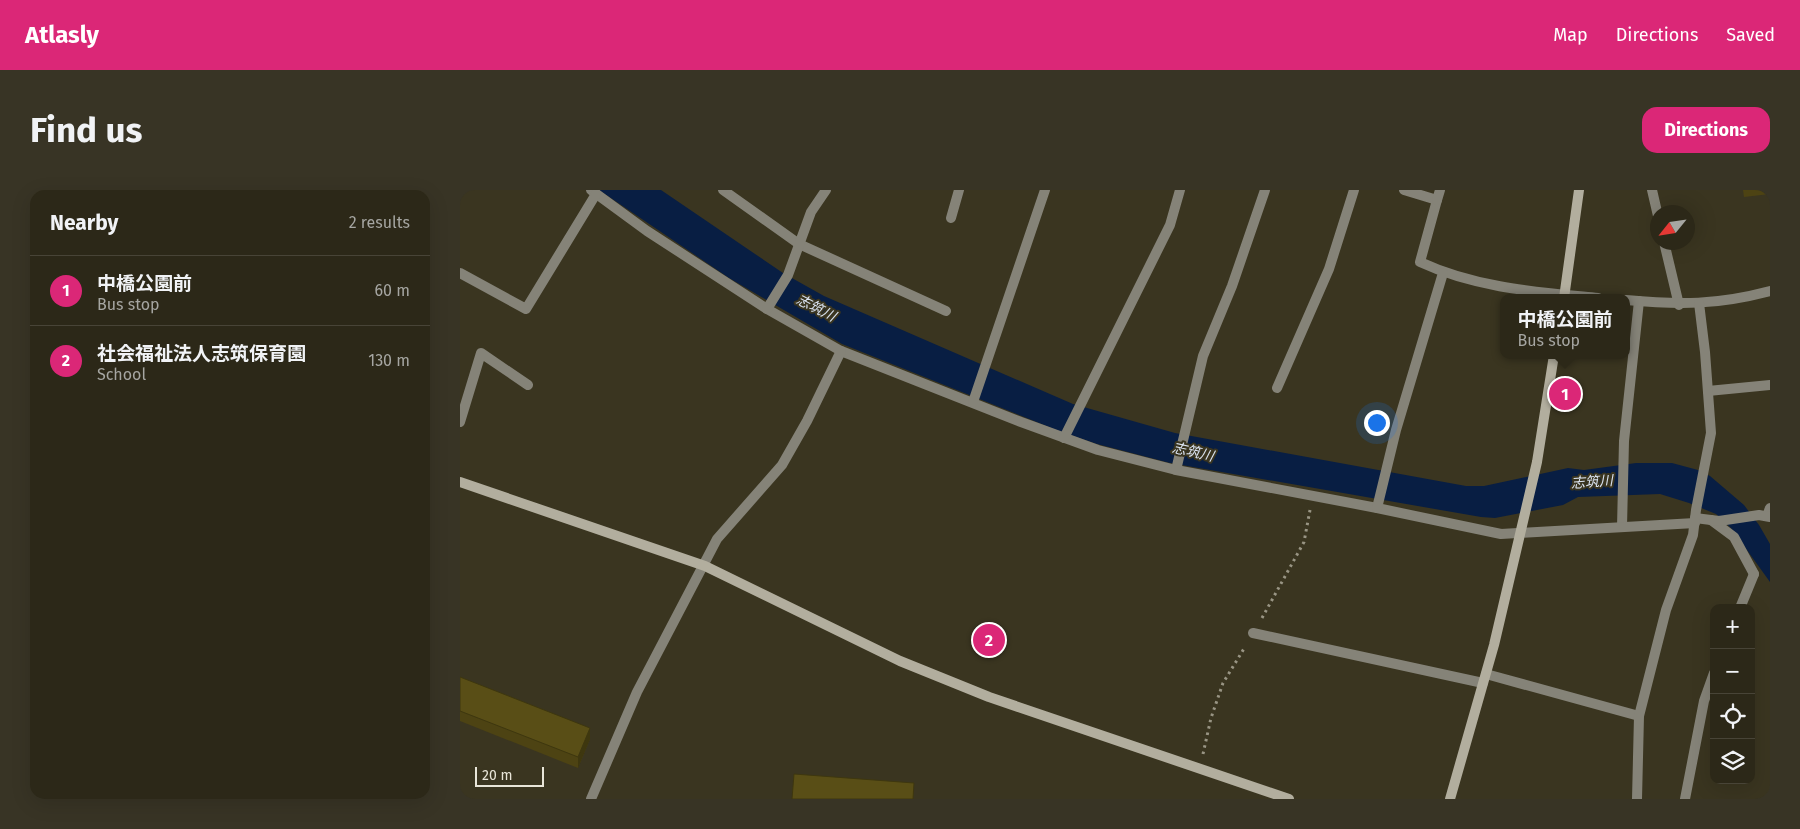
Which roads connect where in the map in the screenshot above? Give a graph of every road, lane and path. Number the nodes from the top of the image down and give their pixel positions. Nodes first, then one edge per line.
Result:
1 (723, 190) edge
2 (826, 190) edge
3 (959, 190) edge
4 (1045, 190) edge
5 (1180, 190) edge
6 (1265, 190) edge
7 (1354, 190) edge
8 (1404, 190) edge
9 (1580, 190) edge
10 (1652, 190) edge
11 (594, 192) edge
12 (1438, 195) edge
13 (1655, 205) edge
14 (951, 218) dead end
15 (799, 244) junction
16 (1666, 250) edge
17 (460, 273) edge
18 (1443, 273) junction
19 (1770, 291) edge
20 (1548, 294) edge
21 (1564, 294) edge
22 (1630, 300) edge
23 (1639, 301) junction
24 (1699, 303) junction
25 (1678, 305) junction
26 (767, 309) junction
27 (946, 311) dead end
28 (841, 351) junction
29 (1553, 359) edge
30 (528, 385) dead end
31 (1770, 385) edge
32 (1277, 388) dead end
33 (1708, 391) junction
34 (973, 402) junction
35 (460, 422) edge
36 (1064, 438) junction
37 (1176, 470) junction
38 (460, 482) edge
39 (1313, 497) junction
40 (1377, 508) junction
41 (1767, 514) edge
42 (1695, 517) junction
43 (1715, 521) junction
44 (1622, 527) junction
45 (1520, 533) junction
46 (705, 566) junction
47 (1742, 604) edge
48 (1253, 633) junction
49 (1484, 678) junction
50 (1710, 685) edge
51 (1639, 716) junction
52 (1200, 769) junction
53 (591, 799) edge
54 (1288, 799) edge
55 (1450, 799) edge
56 (1637, 799) edge
57 (1685, 799) edge

1 - 15 street
2 - 15 street
3 - 14 street
4 - 34 street
5 - 36 street
6 - 37 street
7 - 32 street
8 - 12 street
9 - 21 street
10 - 13 street
11 - 17 street
11 - 26 street
12 - 18 street
15 - 26 street
15 - 27 street
16 - 25 street
18 - 20 street
18 - 40 street
19 - 24 street
22 - 23 street
23 - 25 street
23 - 44 street
24 - 25 street
24 - 33 street
26 - 28 street
28 - 34 street
28 - 46 street
29 - 45 street
30 - 35 street
31 - 33 street
33 - 42 street
34 - 36 street
36 - 37 street
37 - 39 street
38 - 46 street
39 - 40 street
39 - 48 path
40 - 45 street
41 - 43 street
42 - 43 street
42 - 44 street
42 - 51 street
43 - 47 street
44 - 45 street
45 - 49 street
46 - 52 street
46 - 53 street
48 - 49 street
48 - 52 path
49 - 51 street
49 - 55 street
50 - 57 street
51 - 56 street
52 - 54 street

